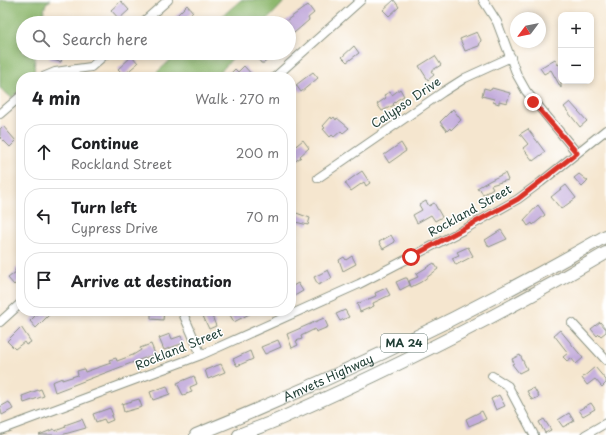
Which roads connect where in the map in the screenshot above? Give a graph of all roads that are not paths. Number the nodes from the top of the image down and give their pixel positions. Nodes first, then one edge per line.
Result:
1 (168, 0) edge
2 (361, 0) edge
3 (483, 0) edge
4 (150, 16) edge
5 (511, 57) junction
6 (296, 58) edge
7 (99, 60) edge
8 (294, 60) edge
9 (54, 72) edge
10 (281, 72) edge
11 (16, 100) edge
12 (0, 114) edge
13 (606, 130) edge
14 (577, 153) junction
15 (318, 178) dead end
16 (606, 236) edge
17 (606, 253) edge
18 (16, 308) edge
19 (296, 312) edge
20 (184, 316) edge
21 (287, 316) edge
22 (0, 322) edge
23 (572, 323) dead end
24 (201, 354) junction
25 (606, 360) edge
26 (492, 376) dead end
27 (606, 422) edge
28 (0, 430) edge
29 (196, 435) edge
30 (239, 435) edge
31 (534, 435) edge
32 (585, 435) edge

1 - 4 street
2 - 6 street
3 - 5 street
5 - 14 street
5 - 15 street, Calypso Drive
7 - 9 street
8 - 10 street
11 - 12 street
13 - 14 street, Rockland Street
14 - 19 street, Rockland Street
16 - 29 highway, Amvets Highway / MA 24
17 - 30 highway, Amvets Highway / MA 24
18 - 22 street
20 - 24 street
21 - 24 street, Rockland Street
23 - 25 street
24 - 28 street, Rockland Street
26 - 31 street
27 - 32 street

